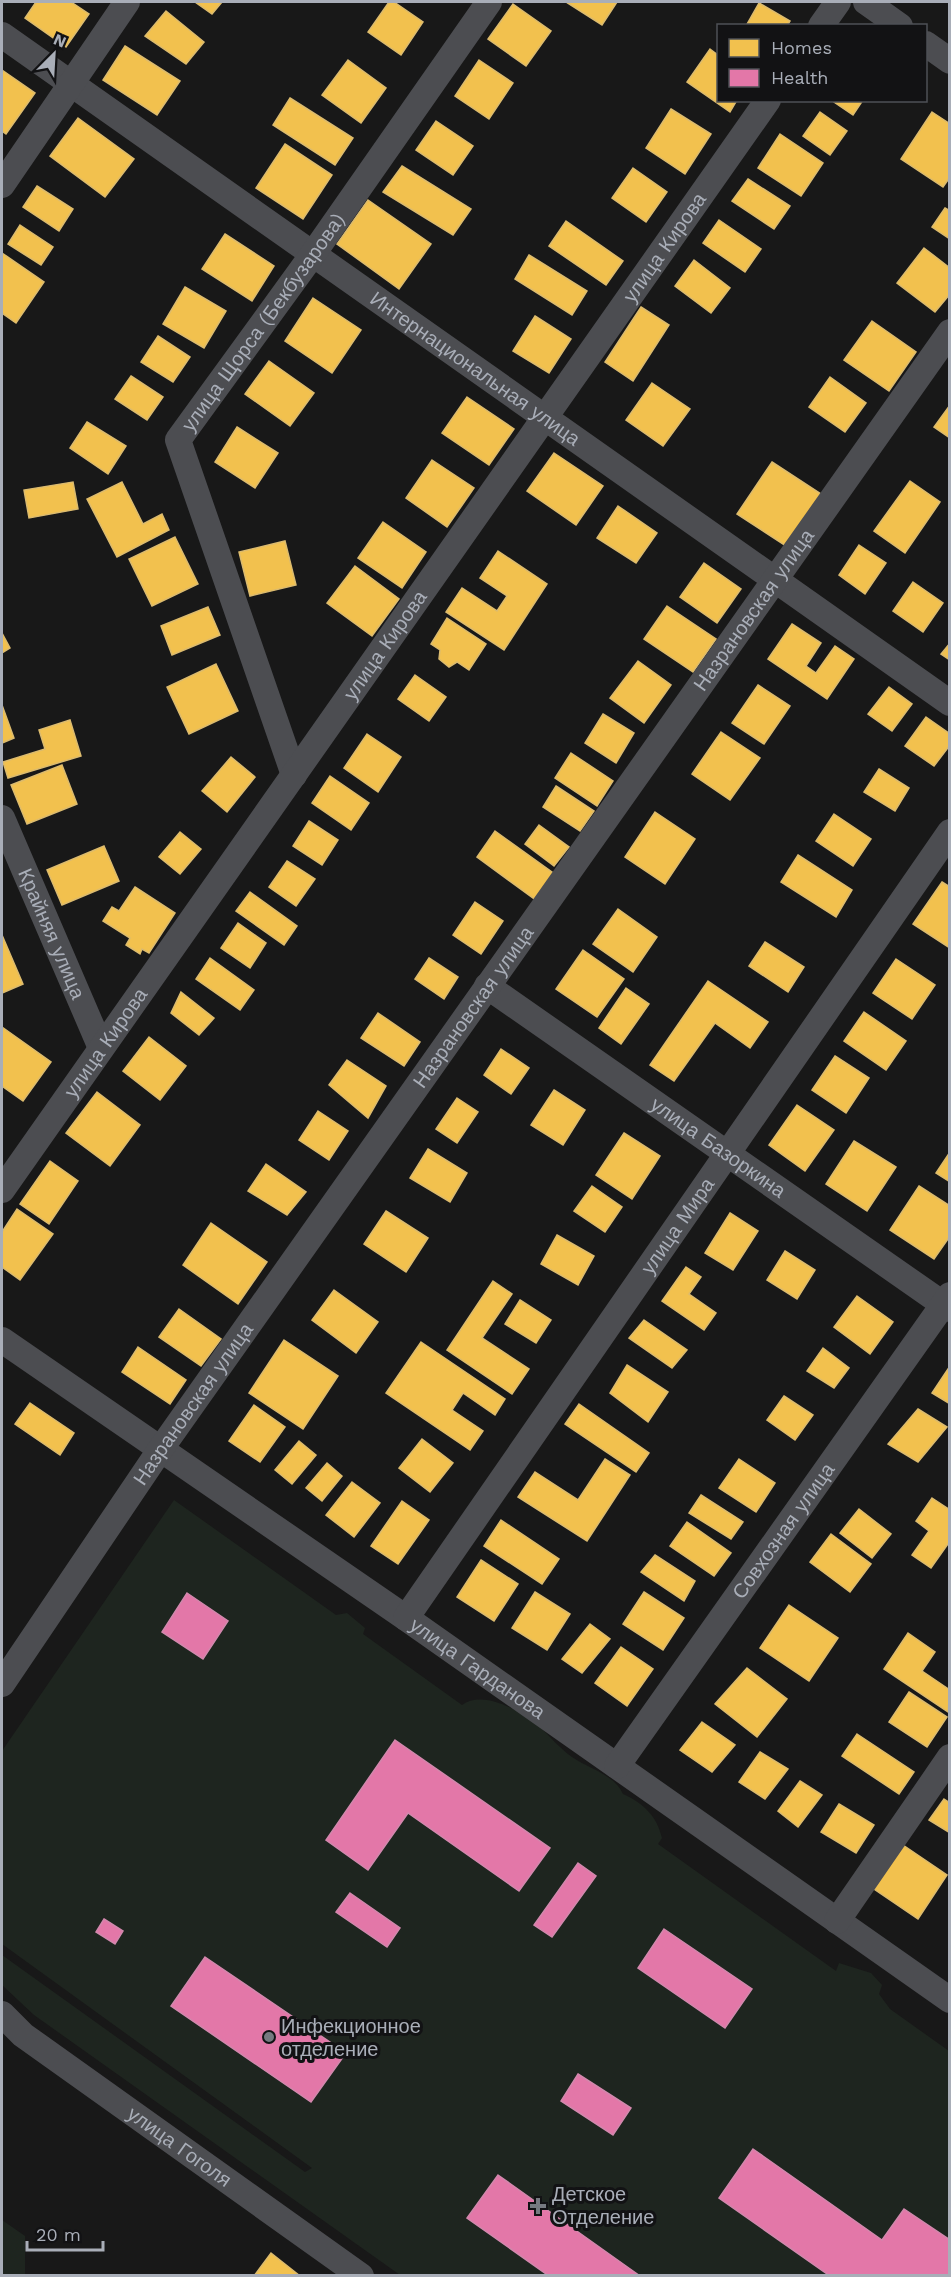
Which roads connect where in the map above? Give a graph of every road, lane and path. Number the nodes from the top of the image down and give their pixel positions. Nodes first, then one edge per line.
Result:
1 (127, 2) edge
2 (489, 2) edge
3 (838, 2) edge
4 (866, 2) edge
5 (822, 24) edge
6 (897, 24) edge
7 (2, 35) edge
8 (927, 45) edge
9 (950, 61) edge
10 (70, 83) junction
11 (767, 102) edge
12 (2, 185) edge
13 (313, 254) junction
14 (950, 332) edge
15 (545, 418) junction
16 (775, 579) junction
17 (950, 702) edge
18 (294, 775) junction
19 (2, 818) edge
20 (950, 832) edge
21 (487, 986) junction
22 (101, 1048) junction
23 (728, 1155) junction
24 (2, 1190) edge
25 (947, 1303) edge
26 (2, 1340) edge
27 (160, 1450) junction
28 (406, 1618) junction
29 (2, 1684) edge
30 (950, 1757) edge
31 (617, 1766) junction
32 (837, 1921) junction
33 (950, 2000) edge
34 (2, 2014) edge
35 (361, 2276) edge

1 - 10 street
2 - 13 street, улица Щорса (Бекбузарова)
3 - 5 street
4 - 6 street
7 - 10 street, Интернациональная улица
8 - 9 street
10 - 12 street
10 - 13 street, Интернациональная улица
11 - 15 street, улица Кирова
13 - 15 street, Интернациональная улица
13 - 18 street, улица Щорса (Бекбузарова)
14 - 16 street, Назрановская улица
15 - 16 street, Интернациональная улица
15 - 18 street, улица Кирова
16 - 17 street, Интернациональная улица
16 - 21 street, Назрановская улица
18 - 22 street, улица Кирова
19 - 22 street, Крайняя улица
20 - 23 street, улица Мира
21 - 23 street, улица Базоркина
21 - 27 street, Назрановская улица
22 - 24 street, улица Кирова
23 - 25 street, улица Базоркина
23 - 28 street, улица Мира
25 - 31 street, Совхозная улица
26 - 27 street, улица Гарданова
27 - 28 street, улица Гарданова
27 - 29 street, Назрановская улица
28 - 31 street, улица Гарданова
30 - 32 street
31 - 32 street, улица Гарданова
32 - 33 street, улица Гарданова
34 - 35 street, улица Гоголя

